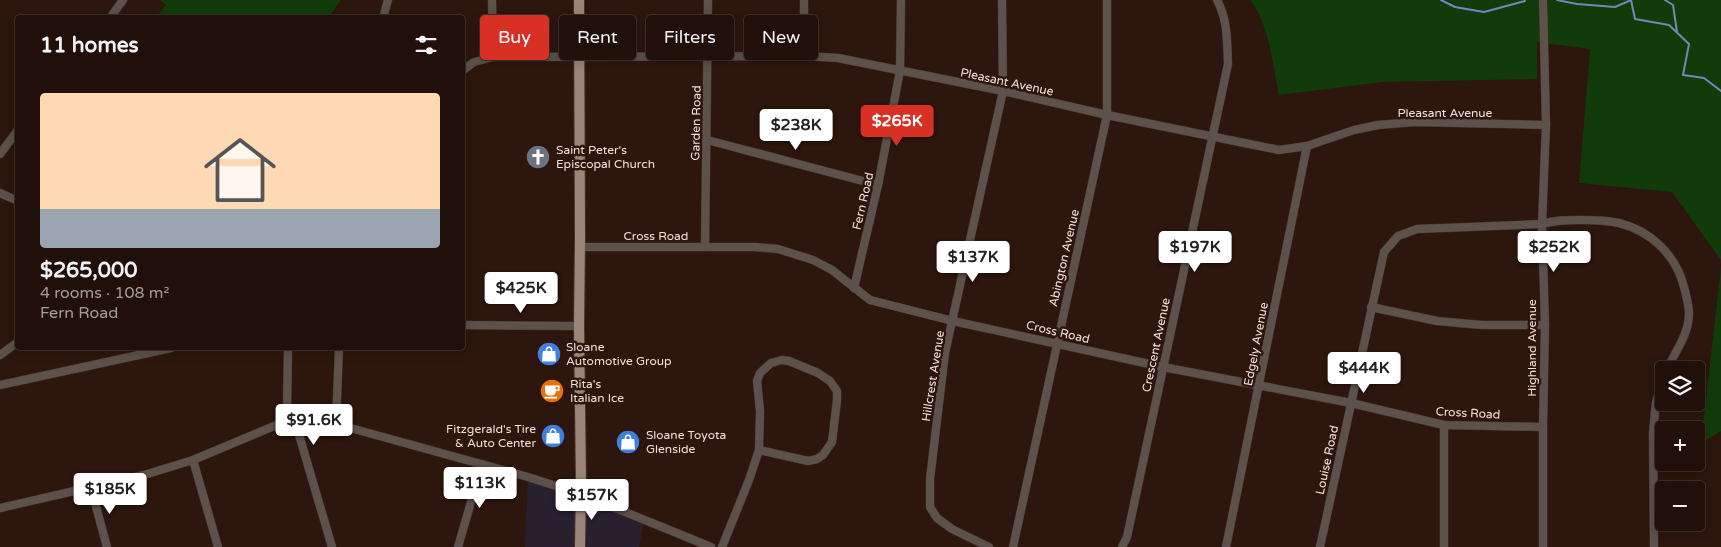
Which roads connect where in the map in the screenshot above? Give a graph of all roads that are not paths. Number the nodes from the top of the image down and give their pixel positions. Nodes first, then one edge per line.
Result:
1 (123, 0) edge
2 (388, 0) edge
3 (492, 0) edge
4 (579, 0) edge
5 (708, 0) edge
6 (804, 0) edge
7 (901, 0) edge
8 (1002, 0) edge
9 (1107, 0) edge
10 (1216, 0) edge
11 (1543, 0) edge
12 (112, 15) edge
13 (384, 15) edge
14 (492, 15) edge
15 (579, 15) edge
16 (708, 15) edge
17 (804, 15) edge
18 (818, 57) edge
19 (482, 60) edge
20 (579, 60) edge
21 (708, 60) edge
22 (465, 69) edge
23 (900, 71) junction
24 (1002, 91) junction
25 (1107, 115) junction
26 (1546, 125) junction
27 (15, 134) edge
28 (1213, 136) junction
29 (708, 140) junction
30 (1308, 146) junction
31 (0, 154) edge
32 (878, 185) junction
33 (0, 193) edge
34 (15, 200) edge
35 (1542, 224) junction
36 (580, 247) junction
37 (706, 247) junction
38 (854, 288) junction
39 (1371, 307) junction
40 (953, 321) junction
41 (465, 325) edge
42 (1544, 325) junction
43 (579, 326) junction
44 (15, 344) edge
45 (1057, 344) junction
46 (162, 350) edge
47 (288, 350) edge
48 (339, 350) edge
49 (0, 355) edge
50 (1672, 361) edge
51 (1163, 368) junction
52 (0, 385) edge
53 (1259, 387) junction
54 (1351, 403) junction
55 (1655, 411) edge
56 (292, 420) junction
57 (336, 424) junction
58 (1444, 425) junction
59 (1542, 427) junction
60 (758, 450) junction
61 (193, 460) junction
62 (482, 464) junction
63 (91, 488) junction
64 (581, 494) junction
65 (0, 508) edge
66 (107, 547) edge
67 (218, 547) edge
68 (332, 547) edge
69 (458, 547) edge
70 (580, 547) edge
71 (710, 547) edge
72 (722, 547) edge
73 (989, 547) edge
74 (1013, 547) edge
75 (1122, 547) edge
76 (1226, 547) edge
77 (1320, 547) edge
78 (1444, 547) edge
79 (1543, 547) edge
80 (1654, 547) edge

1 - 12 street
2 - 13 street
3 - 14 street
4 - 15 main road
5 - 16 street, Garden Road
6 - 17 street
7 - 23 street, Fern Road
8 - 24 street, Hillcrest Avenue
9 - 25 street, Abington Avenue
10 - 28 street, Crescent Avenue
11 - 26 street, Highland Avenue
18 - 23 street, Pleasant Avenue
19 - 22 street, Pleasant Avenue
20 - 36 main road
21 - 29 street, Garden Road
23 - 24 street, Pleasant Avenue
23 - 32 street, Fern Road
24 - 25 street, Pleasant Avenue
24 - 40 street, Hillcrest Avenue
25 - 28 street, Pleasant Avenue
25 - 45 street, Abington Avenue
26 - 30 street, Pleasant Avenue
26 - 35 street, Highland Avenue
27 - 31 street
28 - 30 street, Pleasant Avenue
28 - 51 street, Crescent Avenue
29 - 32 street
29 - 37 street, Garden Road
30 - 53 street, Edgely Avenue
32 - 38 street, Fern Road
33 - 34 street
35 - 39 street, Louise Road
35 - 42 street, Highland Avenue
35 - 50 street
36 - 37 street, Cross Road
36 - 43 main road
37 - 38 street, Cross Road
38 - 40 street, Cross Road
39 - 42 street
39 - 54 street, Louise Road
40 - 45 street, Cross Road
40 - 73 street, Hillcrest Avenue
41 - 43 street
42 - 59 street, Highland Avenue
43 - 64 main road
44 - 49 street
45 - 51 street, Cross Road
45 - 74 street, Abington Avenue
46 - 52 street
47 - 56 street
48 - 57 street
51 - 53 street, Cross Road
51 - 75 street, Crescent Avenue
53 - 54 street, Cross Road
53 - 76 street, Edgely Avenue
54 - 58 street, Cross Road
54 - 77 street, Louise Road
55 - 80 street
56 - 57 street
56 - 61 street
56 - 68 street
57 - 62 street
58 - 59 street, Cross Road
58 - 78 street
59 - 79 street, Highland Avenue
60 - 60 street
60 - 72 street
61 - 63 street
61 - 67 street
62 - 64 street
62 - 69 street
63 - 65 street
63 - 66 street
64 - 70 main road
64 - 71 street

